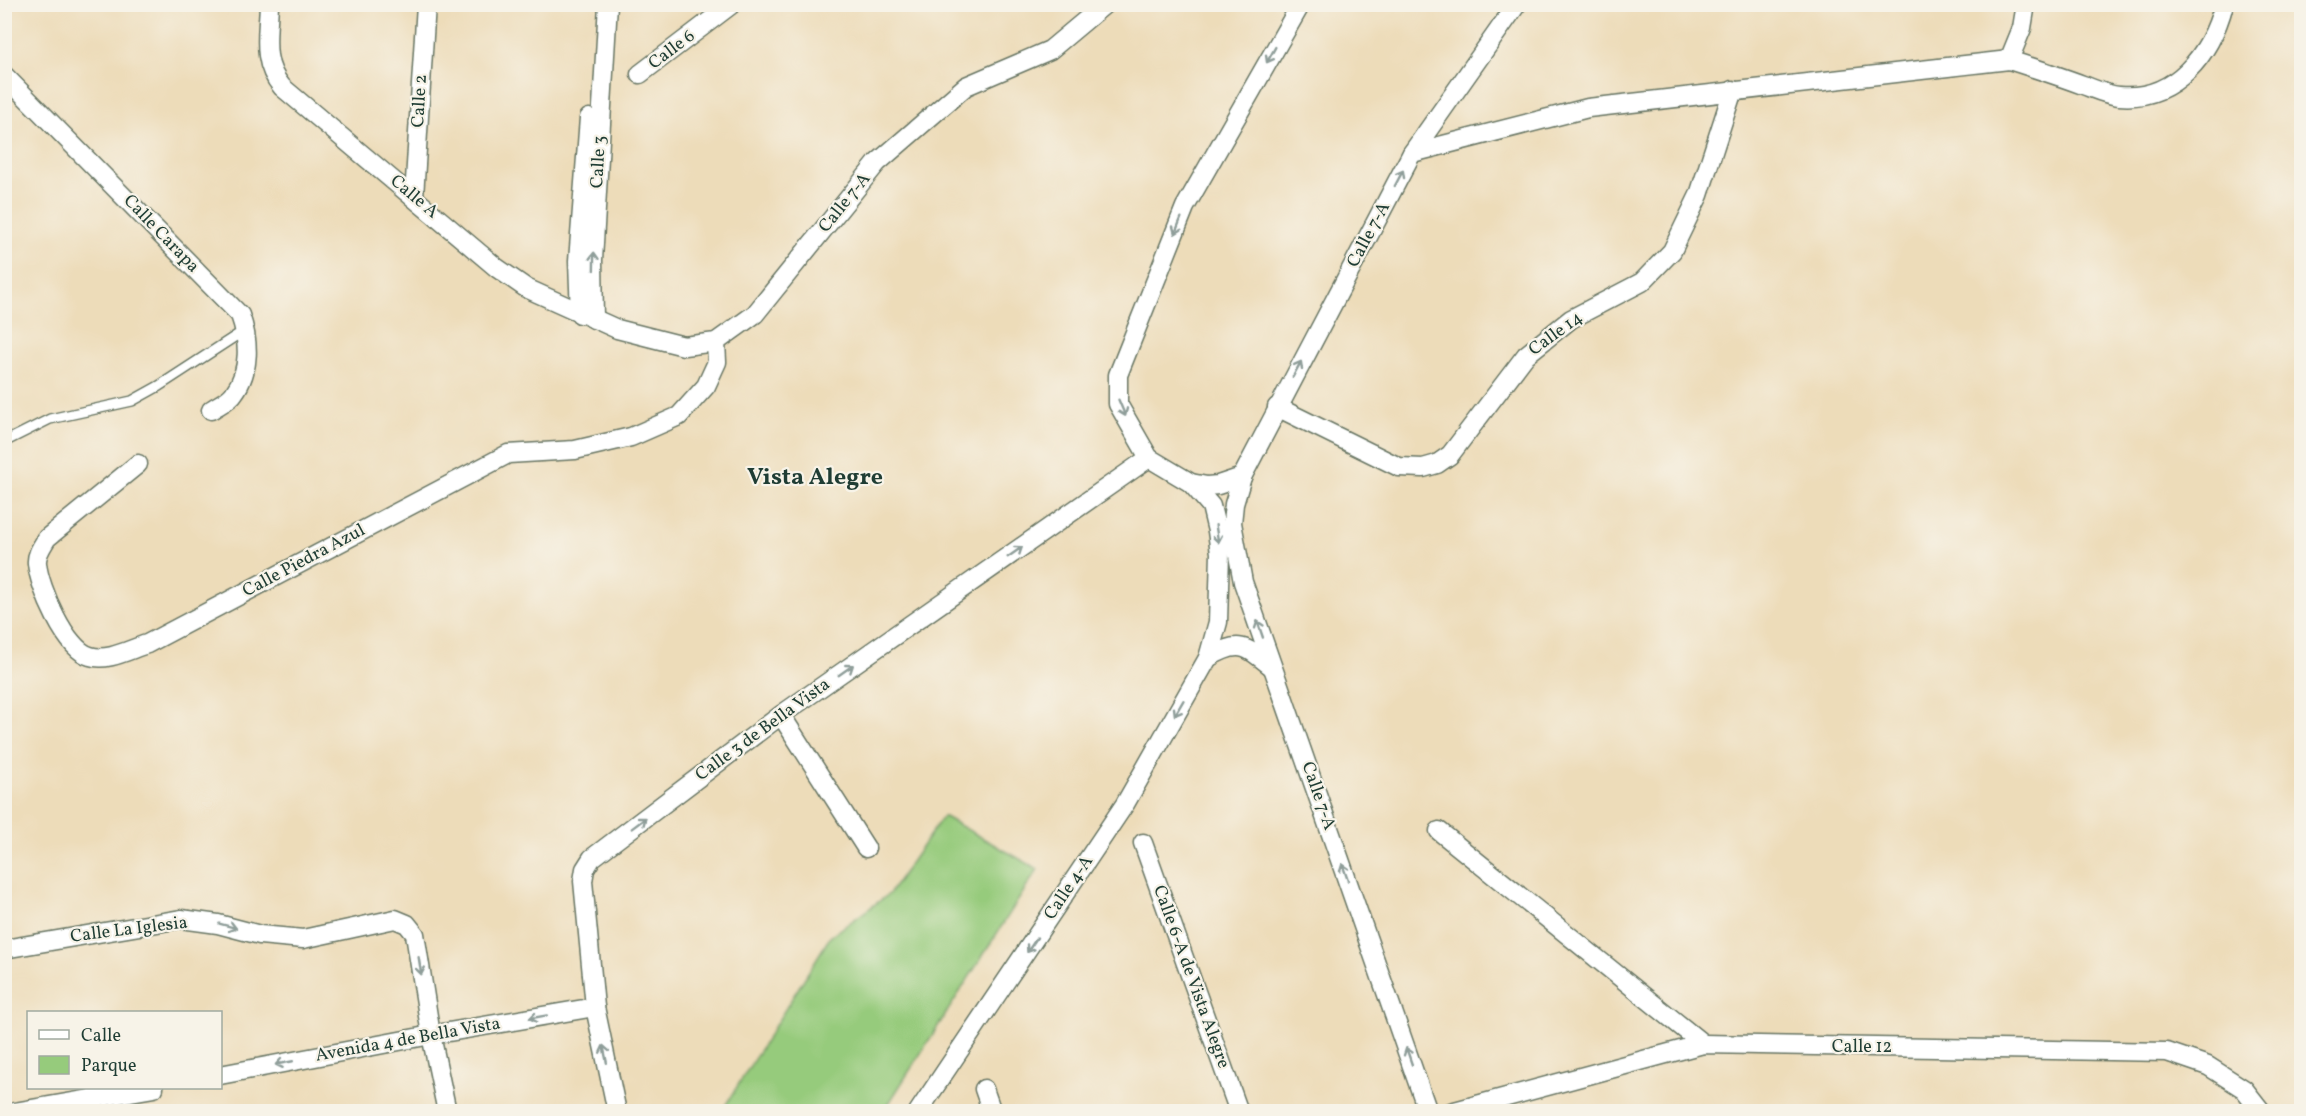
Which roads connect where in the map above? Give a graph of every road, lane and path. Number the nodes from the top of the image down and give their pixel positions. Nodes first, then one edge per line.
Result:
1 (268, 4) edge
2 (426, 4) edge
3 (597, 4) edge
4 (608, 4) edge
5 (732, 4) edge
6 (1105, 4) edge
7 (1301, 4) edge
8 (1517, 4) edge
9 (2026, 4) edge
10 (2224, 4) edge
11 (599, 52) junction
12 (2008, 60) junction
13 (640, 74) dead end
14 (4, 75) edge
15 (1733, 90) junction
16 (1412, 153) junction
17 (414, 197) junction
18 (587, 317) junction
19 (245, 330) junction
20 (716, 342) junction
21 (1277, 407) junction
22 (211, 410) dead end
23 (4, 442) edge
24 (1149, 458) junction
25 (138, 464) dead end
26 (1242, 477) junction
27 (1191, 483) junction
28 (1208, 657) junction
29 (1273, 668) junction
30 (781, 716) junction
31 (1439, 831) dead end
32 (1143, 843) dead end
33 (866, 848) dead end
34 (4, 949) edge
35 (595, 1007) junction
36 (431, 1035) junction
37 (1702, 1044) junction
38 (222, 1075) edge
39 (152, 1089) edge
40 (984, 1089) dead end
41 (119, 1103) edge
42 (14, 1112) edge
43 (447, 1112) edge
44 (617, 1112) edge
45 (918, 1112) edge
46 (992, 1112) edge
47 (1239, 1112) edge
48 (1428, 1112) edge
49 (1451, 1112) edge
50 (2262, 1112) edge

1 - 17 street, Calle A
2 - 17 street, Calle 2
3 - 11 street, Calle 3
4 - 11 street, Calle 3
5 - 13 street, Calle 6
6 - 20 street, Calle 7-A
7 -> 24 street
8 - 16 street, Calle 7-A
9 - 12 street
10 - 12 street
11 - 18 street, Calle 3
12 - 15 street
14 - 19 street, Calle Carapa
15 - 16 street
15 - 21 street, Calle 14
21 -> 16 street, Calle 7-A
17 - 18 street, Calle A
18 - 20 street, Calle 7-A
19 - 22 street, Calle Carapa
19 - 23 lane
20 - 25 street, Calle Piedra Azul
21 - 26 street, Calle 7-A
24 - 27 street
30 -> 24 street, Calle 3 de Bella Vista
26 - 27 street
29 -> 26 street, Calle 7-A
27 -> 28 street
28 - 29 street
28 -> 45 street, Calle 4-A
48 -> 29 street, Calle 7-A
30 - 33 street
35 -> 30 street, Calle 3 de Bella Vista
31 - 37 street
32 - 47 street, Calle 6-A de Vista Alegre
34 -> 36 street, Calle La Iglesia
35 -> 36 street, Avenida 4 de Bella Vista
44 -> 35 street, Calle 3 de Bella Vista
36 -> 38 street, Avenida 4 de Bella Vista
36 - 43 street
37 - 49 street, Calle 12
37 - 50 street, Calle 12
39 - 41 street
40 - 46 street
41 - 42 street

